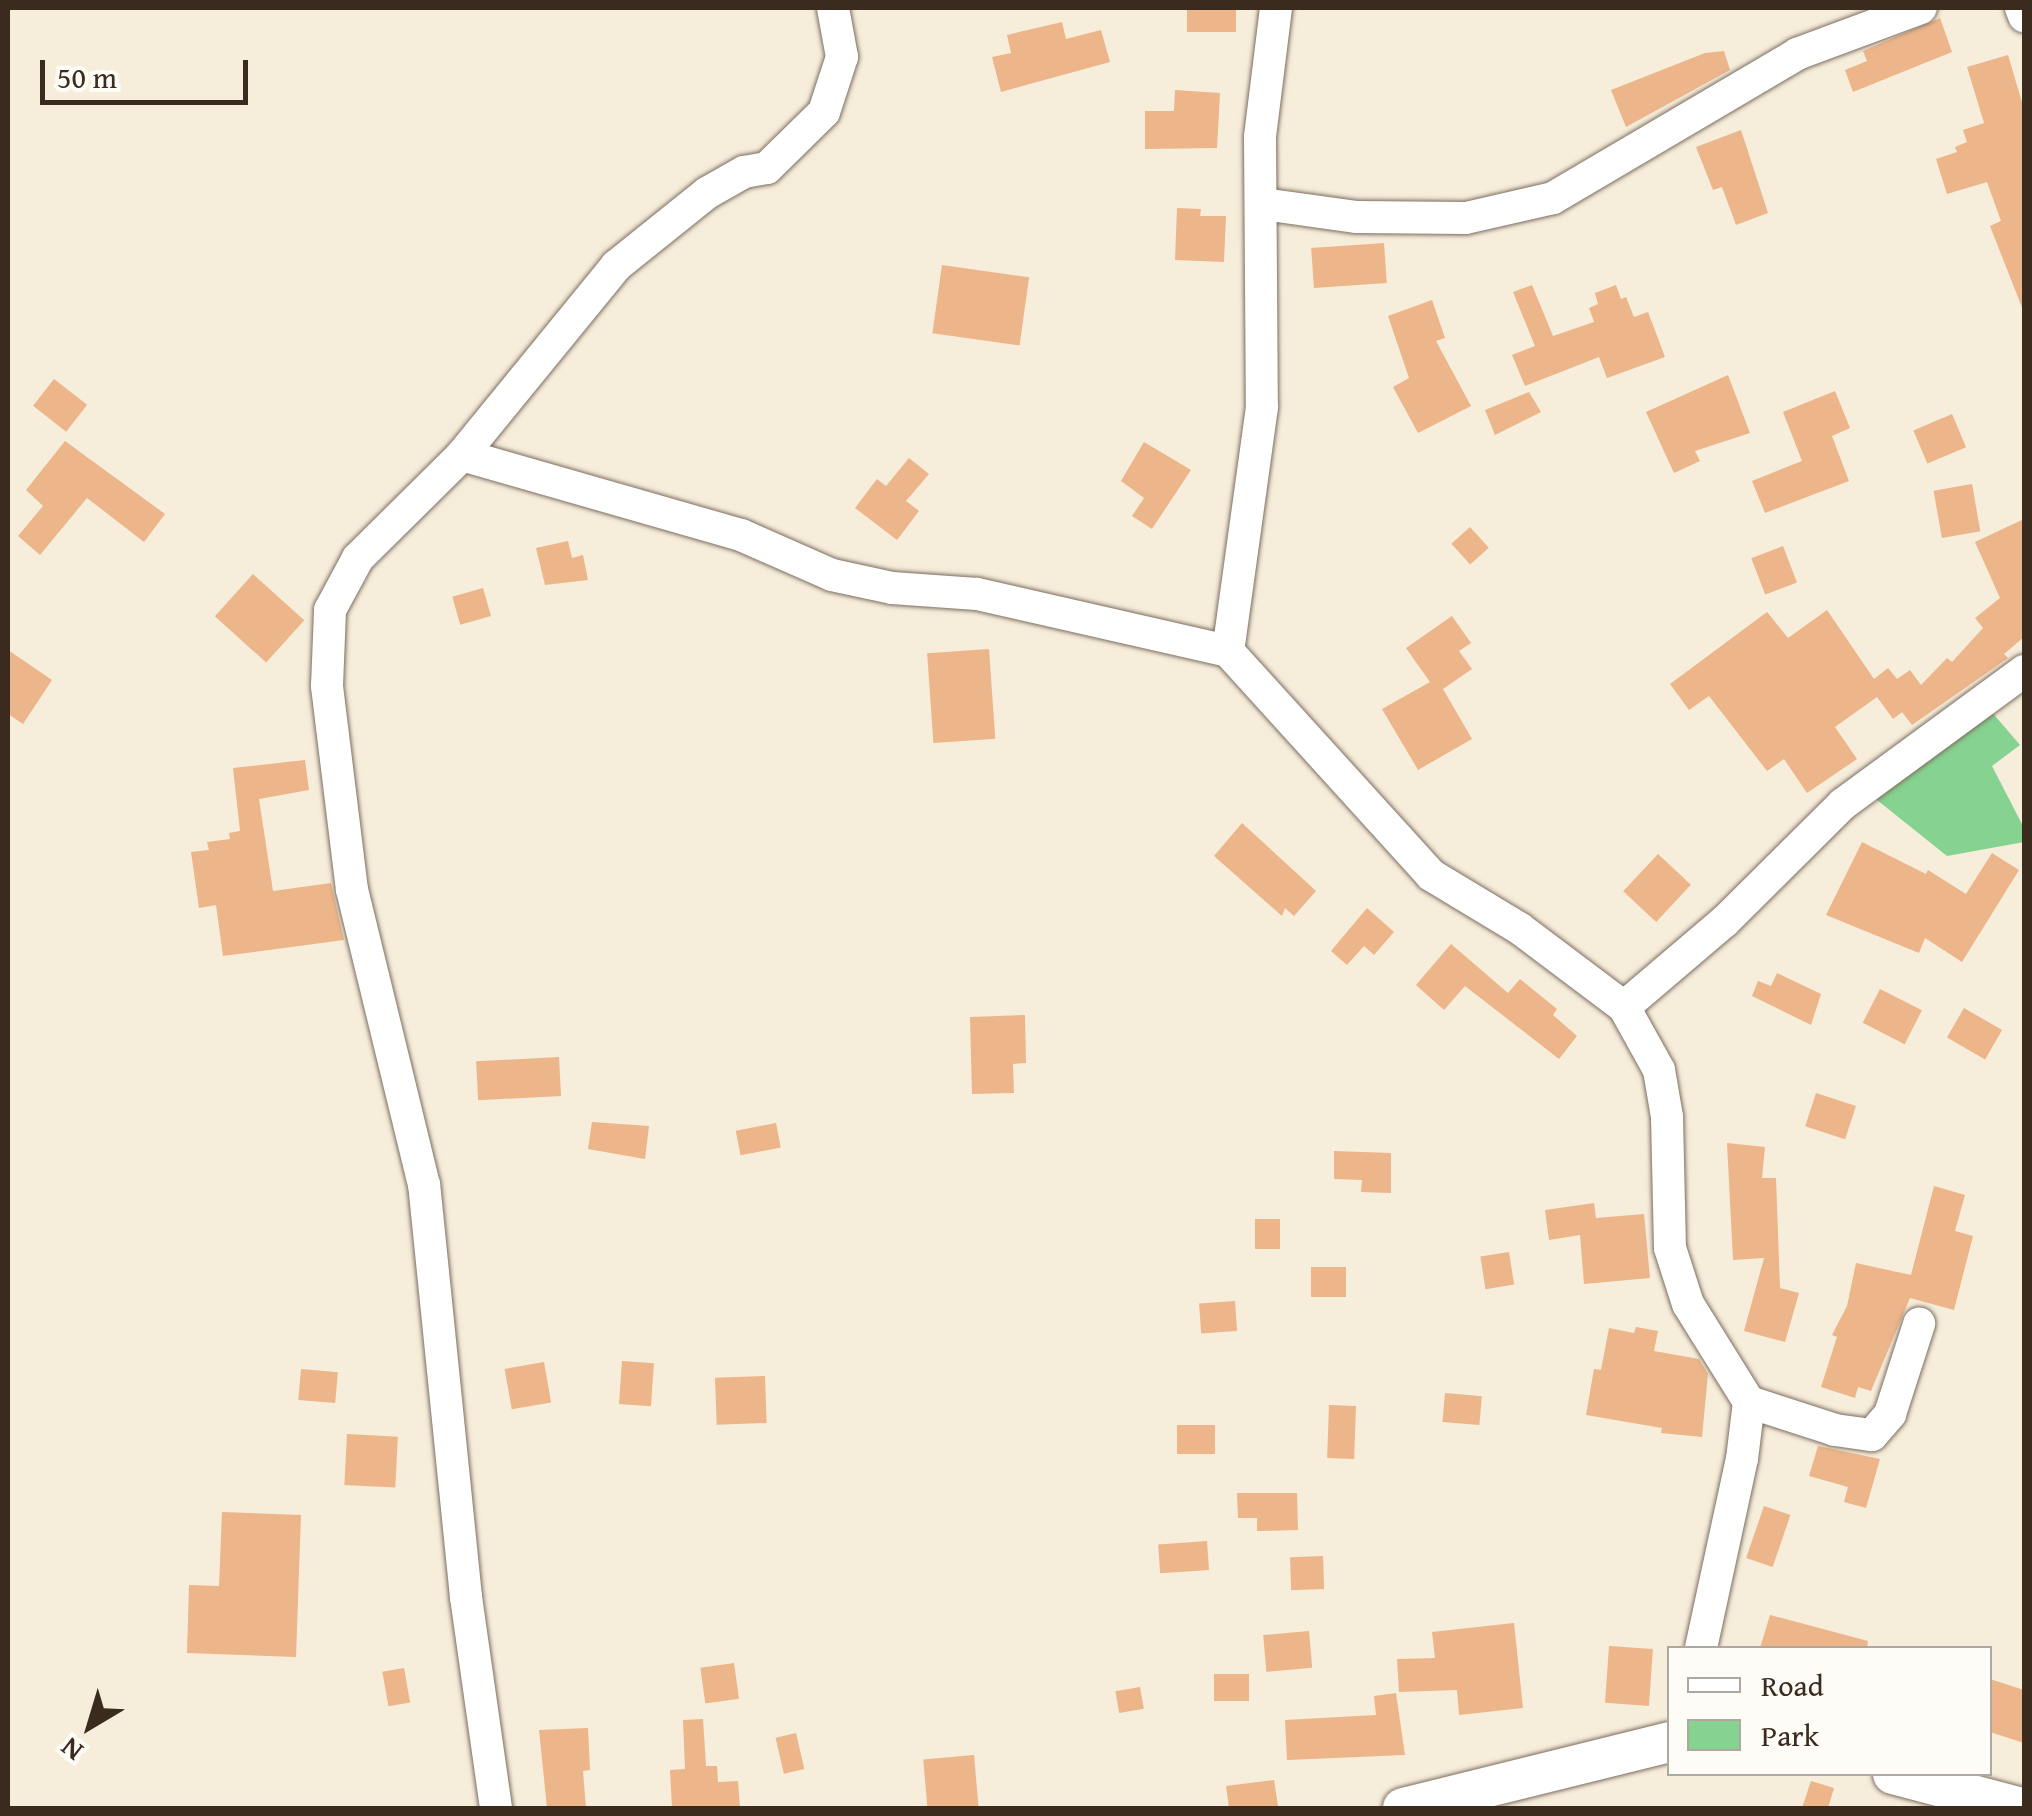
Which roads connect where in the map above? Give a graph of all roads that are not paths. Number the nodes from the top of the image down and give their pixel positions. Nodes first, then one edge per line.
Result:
1 (833, 8) edge
2 (1276, 8) edge
3 (1921, 8) edge
4 (2021, 8) edge
5 (2024, 16) edge
6 (1263, 204) junction
7 (462, 455) junction
8 (1228, 652) junction
9 (2024, 670) edge
10 (1624, 1007) junction
11 (1918, 1324) dead end
12 (1748, 1402) junction
13 (1702, 1646) edge
14 (1667, 1743) edge
15 (1901, 1776) edge
16 (496, 1808) edge
17 (1404, 1808) edge
18 (2022, 1808) edge

1 - 7 street
2 - 6 street
3 - 6 street
4 - 5 street
6 - 8 street
7 - 8 street
7 - 16 street
8 - 10 street
9 - 10 street
10 - 12 street
11 - 12 street
12 - 13 street
14 - 17 main road
15 - 18 main road

